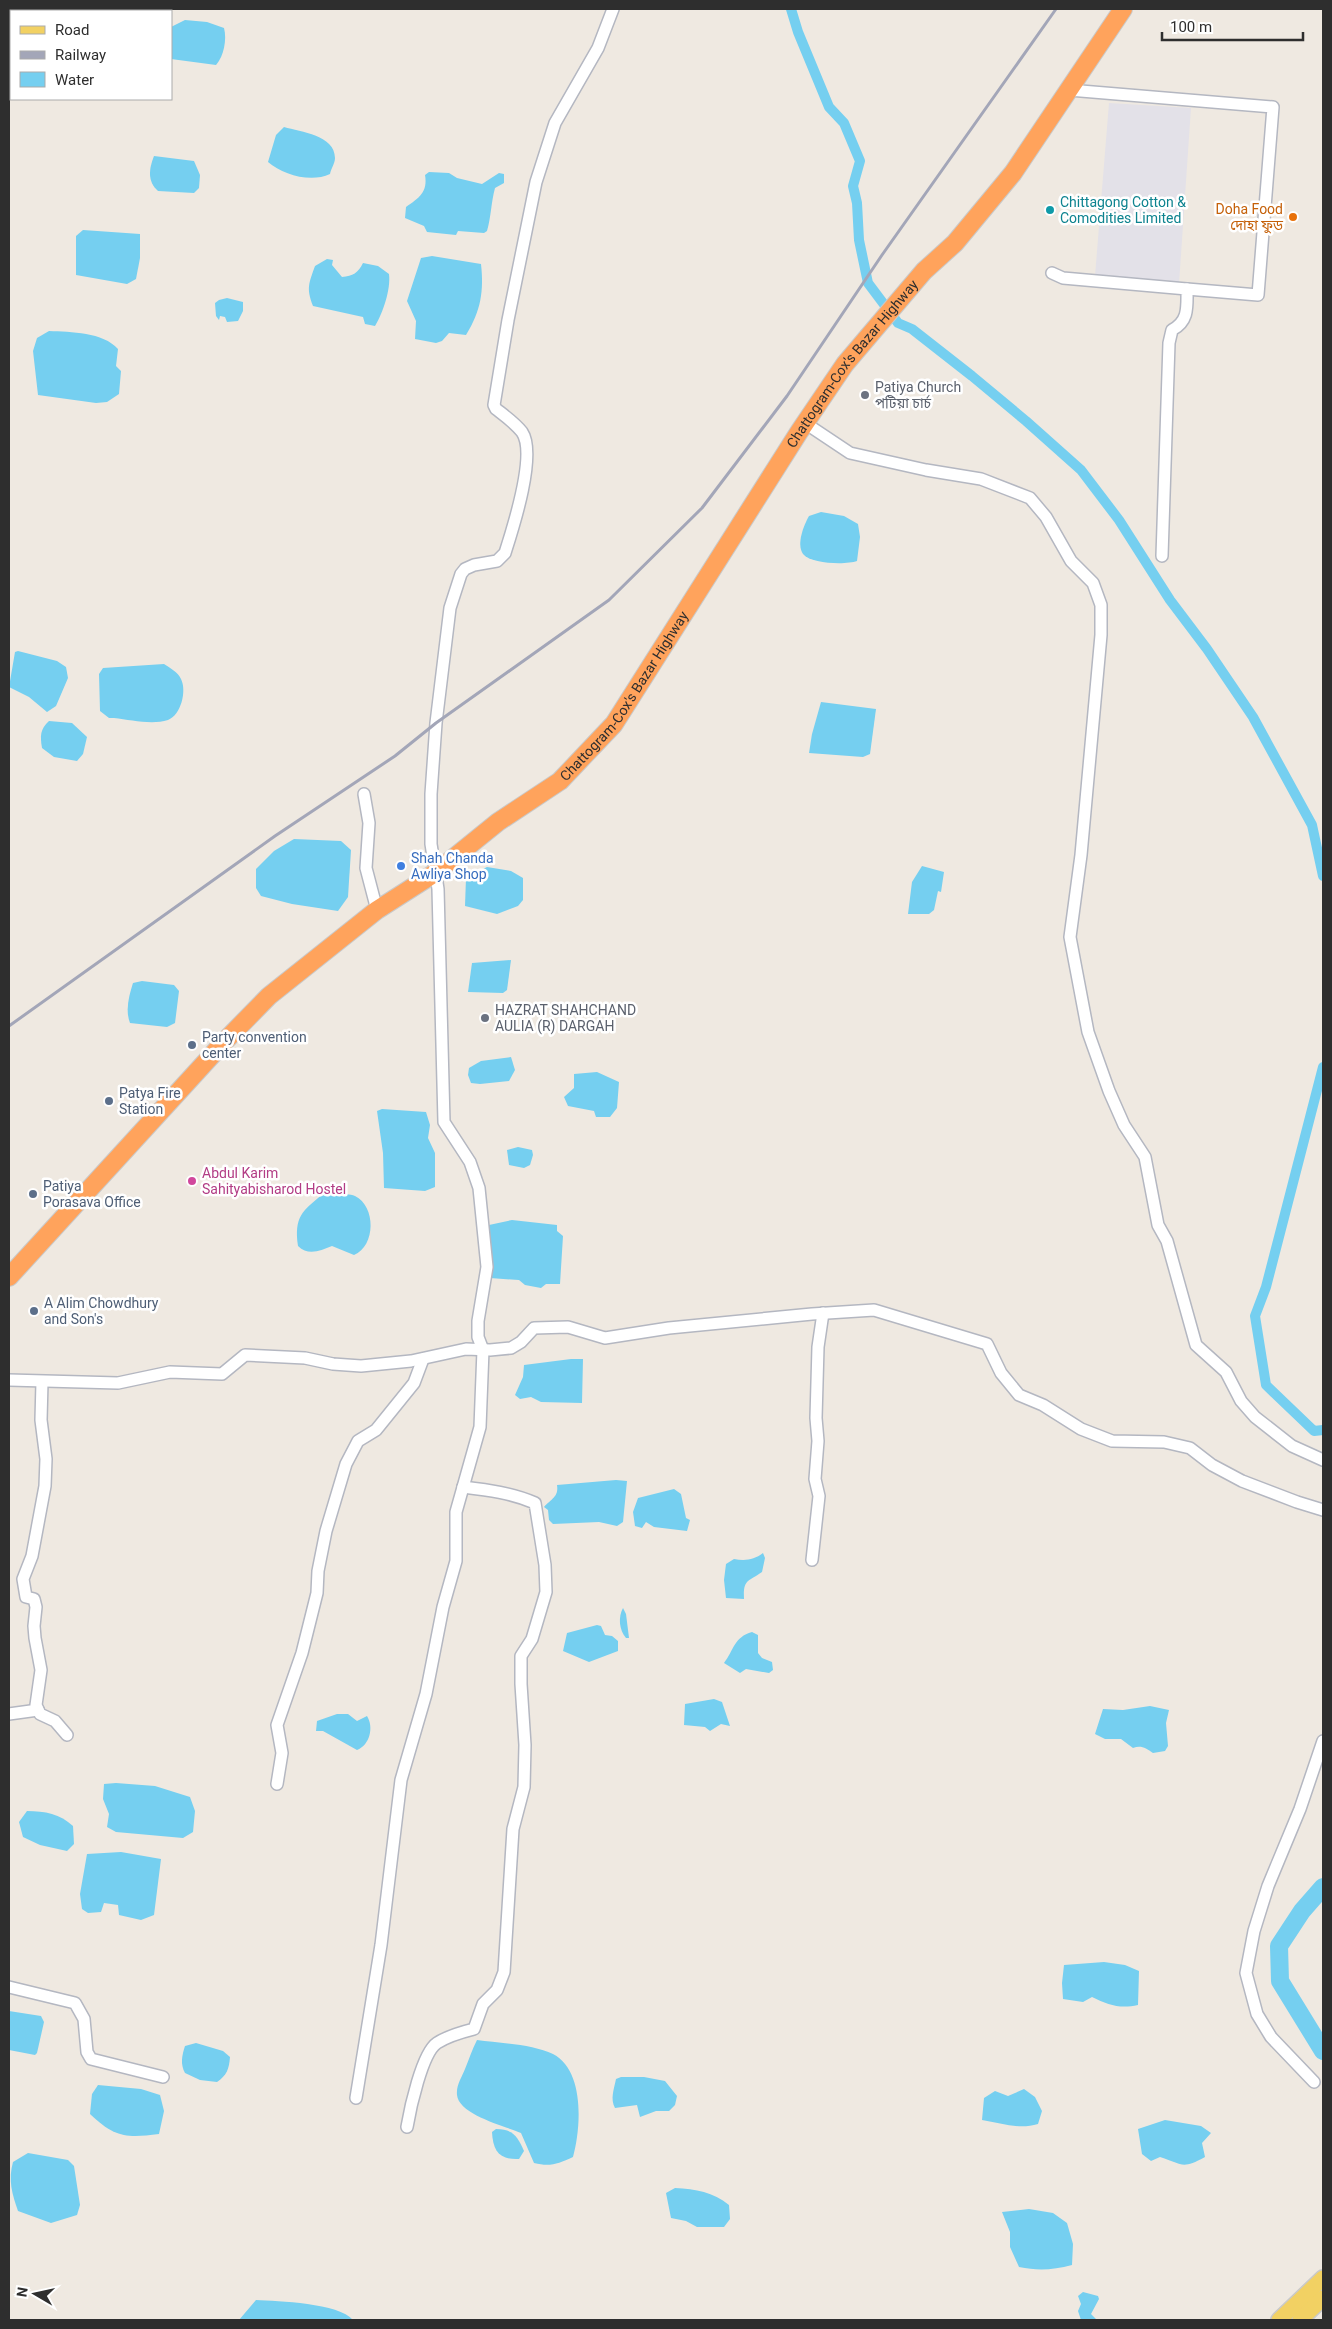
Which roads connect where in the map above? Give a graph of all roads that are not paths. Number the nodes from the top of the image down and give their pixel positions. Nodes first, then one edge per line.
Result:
1 (613, 9) edge
2 (1123, 9) edge
3 (1069, 90) junction
4 (1052, 273) dead end
5 (1187, 289) junction
6 (805, 423) junction
7 (1162, 556) dead end
8 (364, 794) dead end
9 (435, 873) junction
10 (377, 910) junction
11 (9, 1277) edge
12 (823, 1313) junction
13 (483, 1350) junction
14 (423, 1359) junction
15 (9, 1380) edge
16 (42, 1382) junction
17 (1323, 1460) edge
18 (463, 1487) junction
19 (1323, 1510) edge
20 (812, 1560) dead end
21 (38, 1710) junction
22 (9, 1714) edge
23 (67, 1735) dead end
24 (1323, 1741) edge
25 (277, 1784) dead end
26 (9, 1987) edge
27 (163, 2077) dead end
28 (1314, 2082) dead end
29 (356, 2098) dead end
30 (407, 2127) dead end
31 (1323, 2278) edge
32 (1323, 2298) edge
33 (1279, 2320) edge
34 (1300, 2320) edge

1 - 9 street
2 - 3 highway, Chattogram-Cox's Bazar Highway
3 - 5 street
3 - 6 highway, Chattogram-Cox's Bazar Highway
4 - 5 street
5 - 7 street
6 - 9 highway, Chattogram-Cox's Bazar Highway
6 - 17 street
8 - 10 street
9 - 10 highway, Chattogram-Cox's Bazar Highway
9 - 13 street
10 - 11 highway, Chattogram-Cox's Bazar Highway
12 - 13 street
12 - 19 street
12 - 20 street
13 - 14 street
13 - 18 street
14 - 16 street
14 - 25 street
15 - 16 street
16 - 21 street
18 - 29 street
18 - 30 street
21 - 22 street
21 - 23 street
24 - 28 street
26 - 27 street
31 - 33 main road
32 - 34 main road

